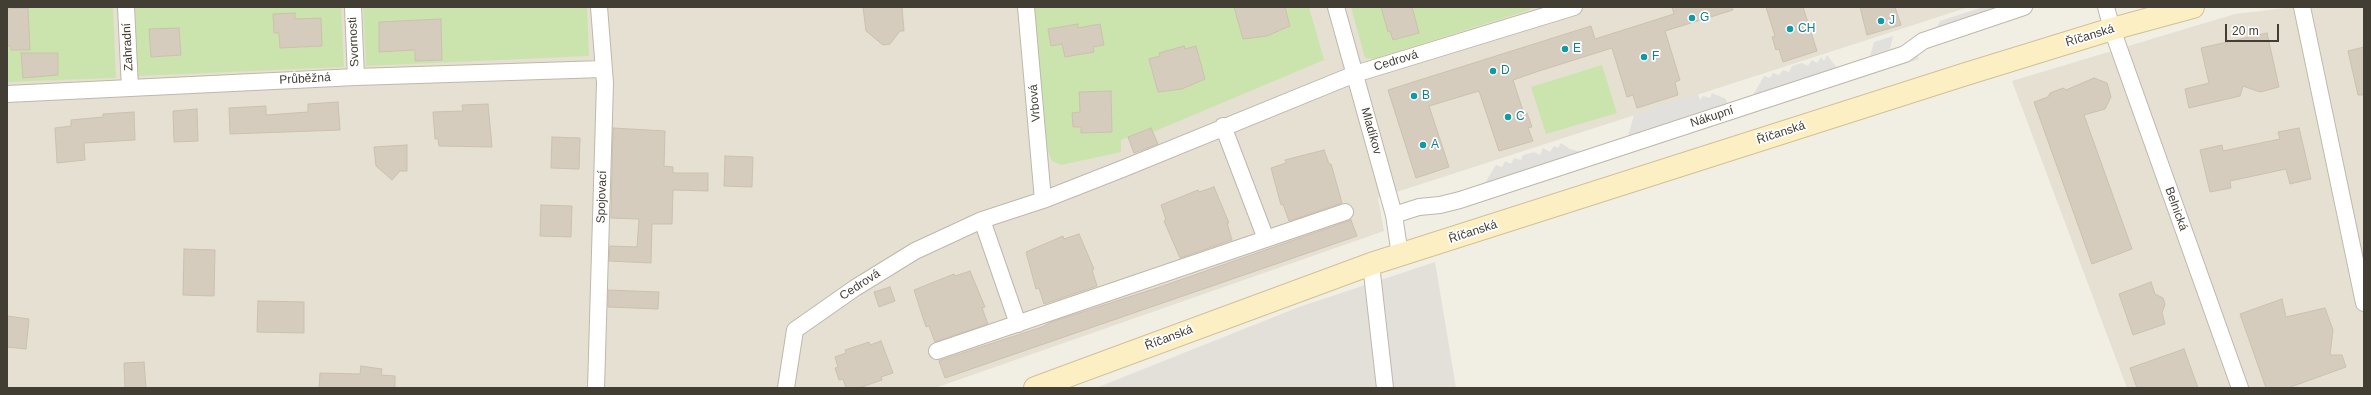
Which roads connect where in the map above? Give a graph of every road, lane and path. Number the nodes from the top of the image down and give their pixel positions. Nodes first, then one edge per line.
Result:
1 (126, 7) edge
2 (353, 7) edge
3 (599, 7) edge
4 (1026, 7) edge
5 (1336, 7) edge
6 (1574, 7) edge
7 (2024, 7) edge
8 (2106, 7) edge
9 (2193, 7) edge
10 (2302, 7) edge
11 (1557, 10) edge
12 (2112, 29) junction
13 (603, 69) junction
14 (1355, 74) junction
15 (356, 77) junction
16 (130, 88) junction
17 (7, 94) edge
18 (1223, 126) junction
19 (1043, 200) junction
20 (1345, 212) dead end
21 (1394, 215) junction
22 (982, 220) junction
23 (1266, 239) junction
24 (1400, 255) junction
25 (1371, 264) junction
26 (2364, 303) edge
27 (1018, 324) junction
28 (937, 351) dead end
29 (596, 388) edge
30 (786, 388) edge
31 (1035, 388) edge
32 (1385, 388) edge
33 (2240, 388) edge

1 - 16 street, Zahradní
2 - 15 street, Svornosti
3 - 13 street, Spojovací
4 - 19 street, Vrbová
5 - 14 street, Mladíkov
6 - 11 street, Cedrová
7 - 21 street, Nákupní
8 - 12 street, Belnická
9 - 12 main road, Říčanská
10 - 26 street
11 - 14 street, Cedrová
12 - 24 main road, Říčanská
12 - 33 street, Belnická
13 - 15 street, Průběžná
13 - 29 street, Spojovací
14 - 18 street, Cedrová
14 - 21 street, Mladíkov
15 - 16 street, Průběžná
16 - 17 street, Průběžná
18 - 19 street, Cedrová
18 - 23 street
19 - 22 street, Cedrová
20 - 23 street
21 - 24 street, Mladíkov
22 - 27 street
22 - 30 street, Cedrová
23 - 27 street
24 - 25 main road, Říčanská
25 - 31 main road, Říčanská
25 - 32 street
27 - 28 street

